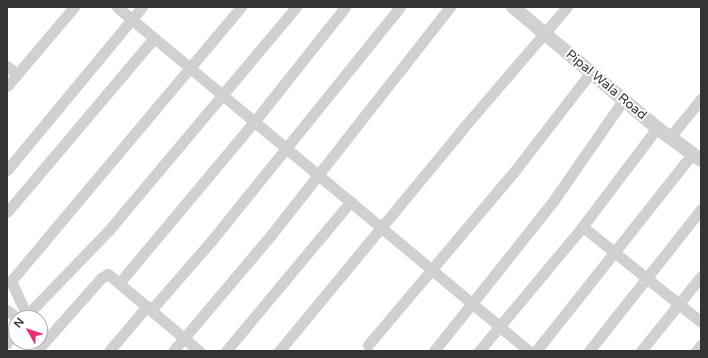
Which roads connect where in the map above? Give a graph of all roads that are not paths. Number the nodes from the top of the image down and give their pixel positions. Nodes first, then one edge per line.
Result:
1 (74, 7) edge
2 (117, 7) edge
3 (142, 7) edge
4 (241, 7) edge
5 (296, 7) edge
6 (345, 7) edge
7 (400, 7) edge
8 (450, 7) edge
9 (513, 7) edge
10 (567, 7) edge
11 (132, 20) junction
12 (545, 34) junction
13 (154, 38) junction
14 (7, 66) edge
15 (191, 69) junction
16 (591, 72) junction
17 (17, 74) junction
18 (7, 86) edge
19 (222, 96) junction
20 (701, 99) edge
21 (624, 100) junction
22 (254, 122) junction
23 (658, 128) junction
24 (670, 137) junction
25 (288, 147) junction
26 (697, 156) edge
27 (7, 170) edge
28 (319, 174) junction
29 (351, 201) junction
30 (701, 209) edge
31 (7, 212) edge
32 (583, 226) junction
33 (381, 227) junction
34 (614, 252) junction
35 (432, 269) junction
36 (701, 276) edge
37 (9, 277) edge
38 (646, 277) junction
39 (120, 282) junction
40 (472, 304) junction
41 (678, 304) junction
42 (149, 308) junction
43 (21, 310) edge
44 (31, 310) edge
45 (701, 322) edge
46 (499, 326) junction
47 (48, 338) edge
48 (183, 339) junction
49 (701, 345) edge
50 (368, 346) dead end
51 (109, 351) edge
52 (173, 351) edge
53 (199, 351) edge
54 (226, 351) edge
55 (279, 351) edge
56 (434, 351) edge
57 (479, 351) edge
58 (529, 351) edge
59 (536, 351) edge
60 (589, 351) edge
61 (640, 351) edge
62 (696, 351) edge

1 - 17 street
2 - 11 street
3 - 11 street
4 - 15 street
5 - 19 street
6 - 22 street
7 - 25 street
8 - 28 street
9 - 12 street, Pipal Wala Road
10 - 12 street
11 - 13 street
11 - 27 street
12 - 16 street, Pipal Wala Road
12 - 33 street
13 - 15 street
13 - 31 street
14 - 17 street
15 - 19 street
15 - 37 street
16 - 21 street, Pipal Wala Road
16 - 35 street
17 - 18 street
19 - 22 street
19 - 44 street
20 - 24 street
21 - 23 street, Pipal Wala Road
21 - 40 street
22 - 25 street
22 - 39 street
23 - 24 street, Pipal Wala Road
23 - 32 street
24 - 26 street, Pipal Wala Road
25 - 28 street
25 - 42 street
26 - 34 street
28 - 29 street
28 - 48 street
29 - 33 street
29 - 54 street
30 - 38 street
32 - 34 street
32 - 46 street
33 - 35 street
33 - 55 street
34 - 38 street
34 - 59 street
35 - 40 street
35 - 50 street
36 - 41 street
37 - 43 street
38 - 41 street
38 - 60 street
39 - 42 street
39 - 47 street
40 - 46 street
40 - 56 street
41 - 45 street
41 - 61 street
42 - 48 street
42 - 51 street
46 - 57 street
46 - 58 street
48 - 52 street
48 - 53 street
49 - 62 street

